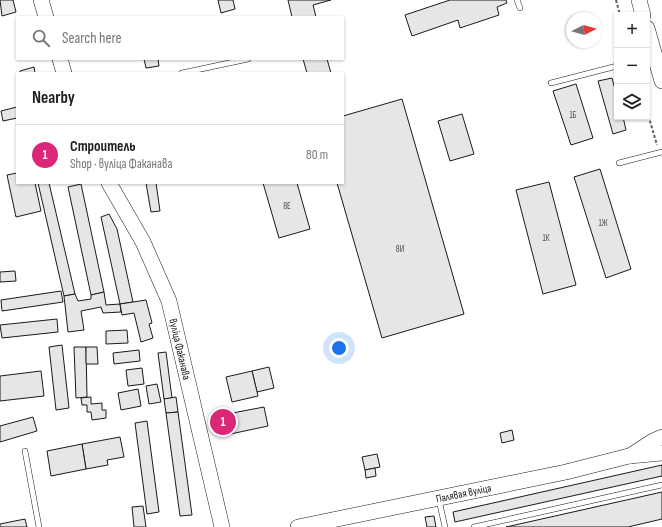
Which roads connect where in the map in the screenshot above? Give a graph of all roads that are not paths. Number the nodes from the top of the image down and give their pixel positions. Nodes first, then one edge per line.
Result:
1 (41, 0) edge
2 (517, 0) edge
3 (639, 0) edge
4 (520, 8) dead end
5 (642, 12) edge
6 (46, 16) edge
7 (651, 57) edge
8 (60, 60) edge
9 (243, 60) edge
10 (614, 67) edge
11 (64, 72) edge
12 (187, 72) edge
13 (662, 81) edge
14 (552, 83) dead end
15 (661, 152) edge
16 (619, 163) dead end
17 (109, 184) edge
18 (662, 437) edge
19 (25, 451) dead end
20 (662, 453) edge
21 (629, 456) junction
22 (662, 485) edge
23 (438, 499) junction
24 (39, 527) edge
25 (222, 527) edge
26 (298, 527) edge
27 (444, 527) edge
28 (474, 527) edge

1 - 6 main road
2 - 4 lane
3 - 5 main road
7 - 13 main road
8 - 11 main road
9 - 12 lane
10 - 14 lane
15 - 16 lane
17 - 25 main road, вуліца Факанава
18 - 21 main road, Палявая вуліца
19 - 24 lane
20 - 21 main road, Палявая вуліца
21 - 23 main road, Палявая вуліца
22 - 28 lane
23 - 26 main road, Палявая вуліца
23 - 27 lane

